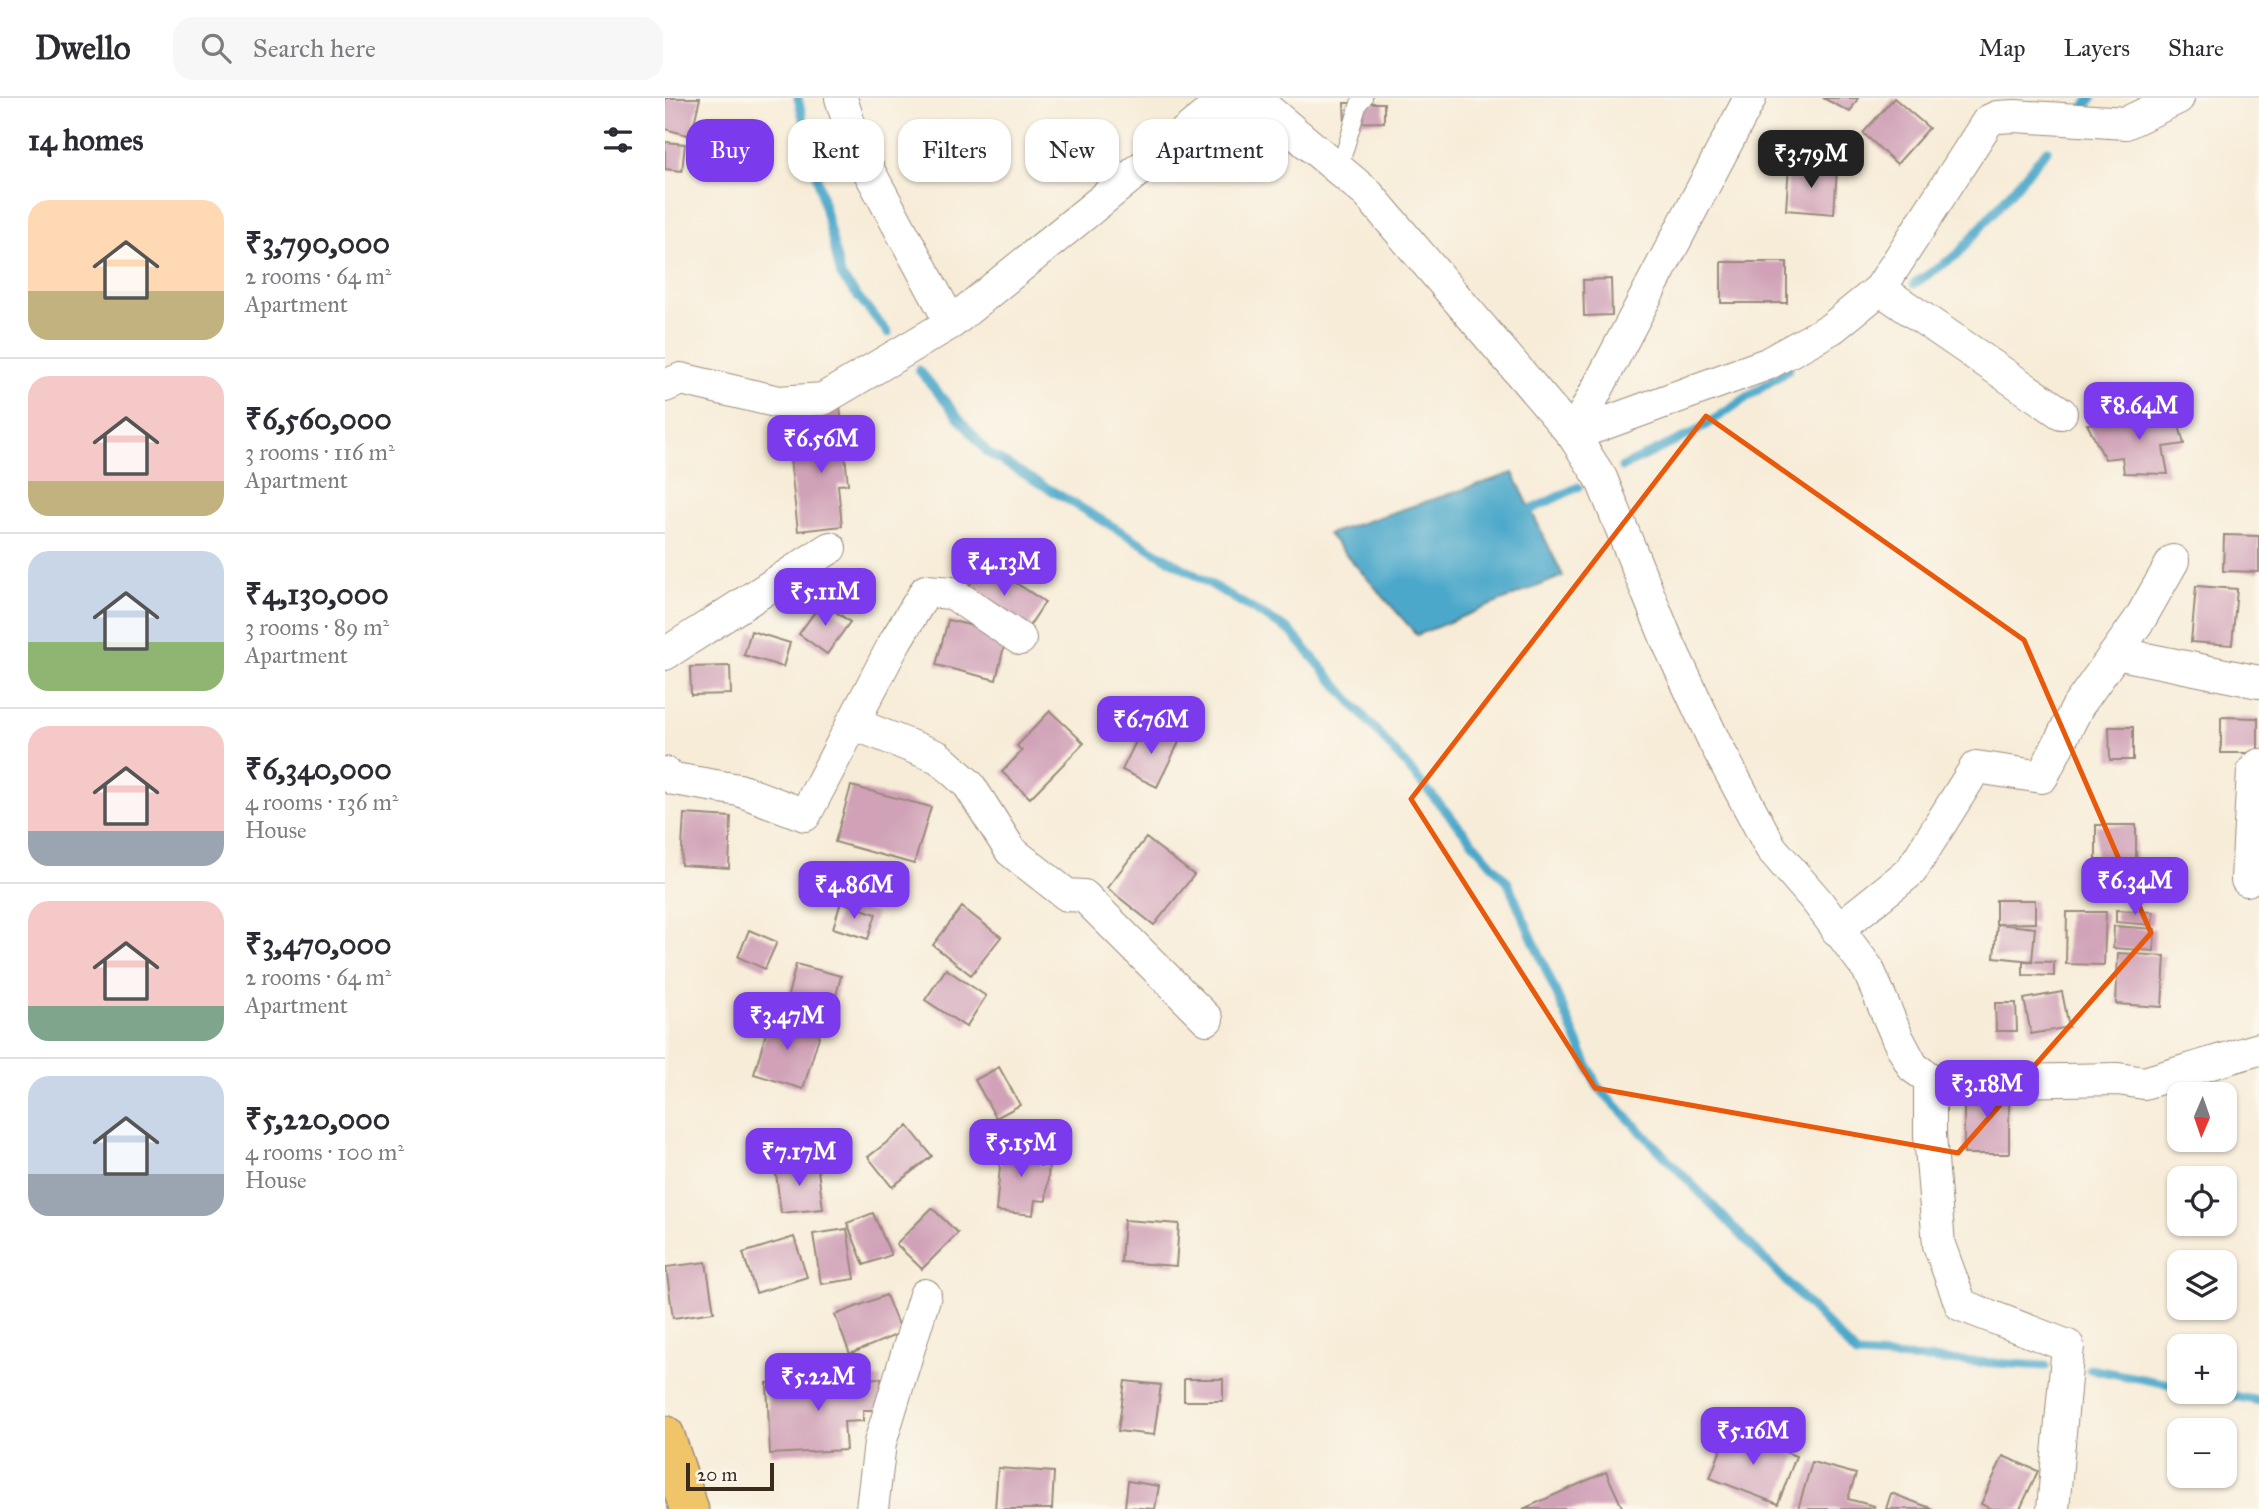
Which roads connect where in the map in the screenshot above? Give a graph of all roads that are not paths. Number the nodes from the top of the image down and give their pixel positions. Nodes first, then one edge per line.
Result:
1 (841, 98) edge
2 (1364, 98) edge
3 (1750, 98) edge
4 (2178, 98) edge
5 (1989, 107) edge
6 (1339, 170) junction
7 (1880, 289) junction
8 (951, 323) junction
9 (665, 386) edge
10 (2061, 413) dead end
11 (1573, 435) junction
12 (830, 548) dead end
13 (2173, 561) dead end
14 (1020, 639) dead end
15 (2116, 653) junction
16 (665, 654) edge
17 (2259, 682) edge
18 (852, 723) junction
19 (2259, 765) edge
20 (665, 773) edge
21 (2247, 880) dead end
22 (1837, 930) junction
23 (1207, 1019) dead end
24 (2259, 1049) edge
25 (1930, 1079) junction
26 (925, 1295) dead end
27 (665, 1435) edge
28 (689, 1509) edge
29 (872, 1509) edge
30 (2053, 1509) edge

1 - 8 street
2 - 6 lane
3 - 11 street
4 - 5 street
5 - 7 street
6 - 8 street
6 - 11 street
7 - 10 street
7 - 11 street
8 - 9 street
11 - 22 street
12 - 16 street
13 - 15 street
14 - 18 street
15 - 17 street
15 - 22 street
18 - 20 street
18 - 23 street
19 - 21 street
22 - 25 street
24 - 25 street
25 - 30 street
26 - 29 street
27 - 28 main road

